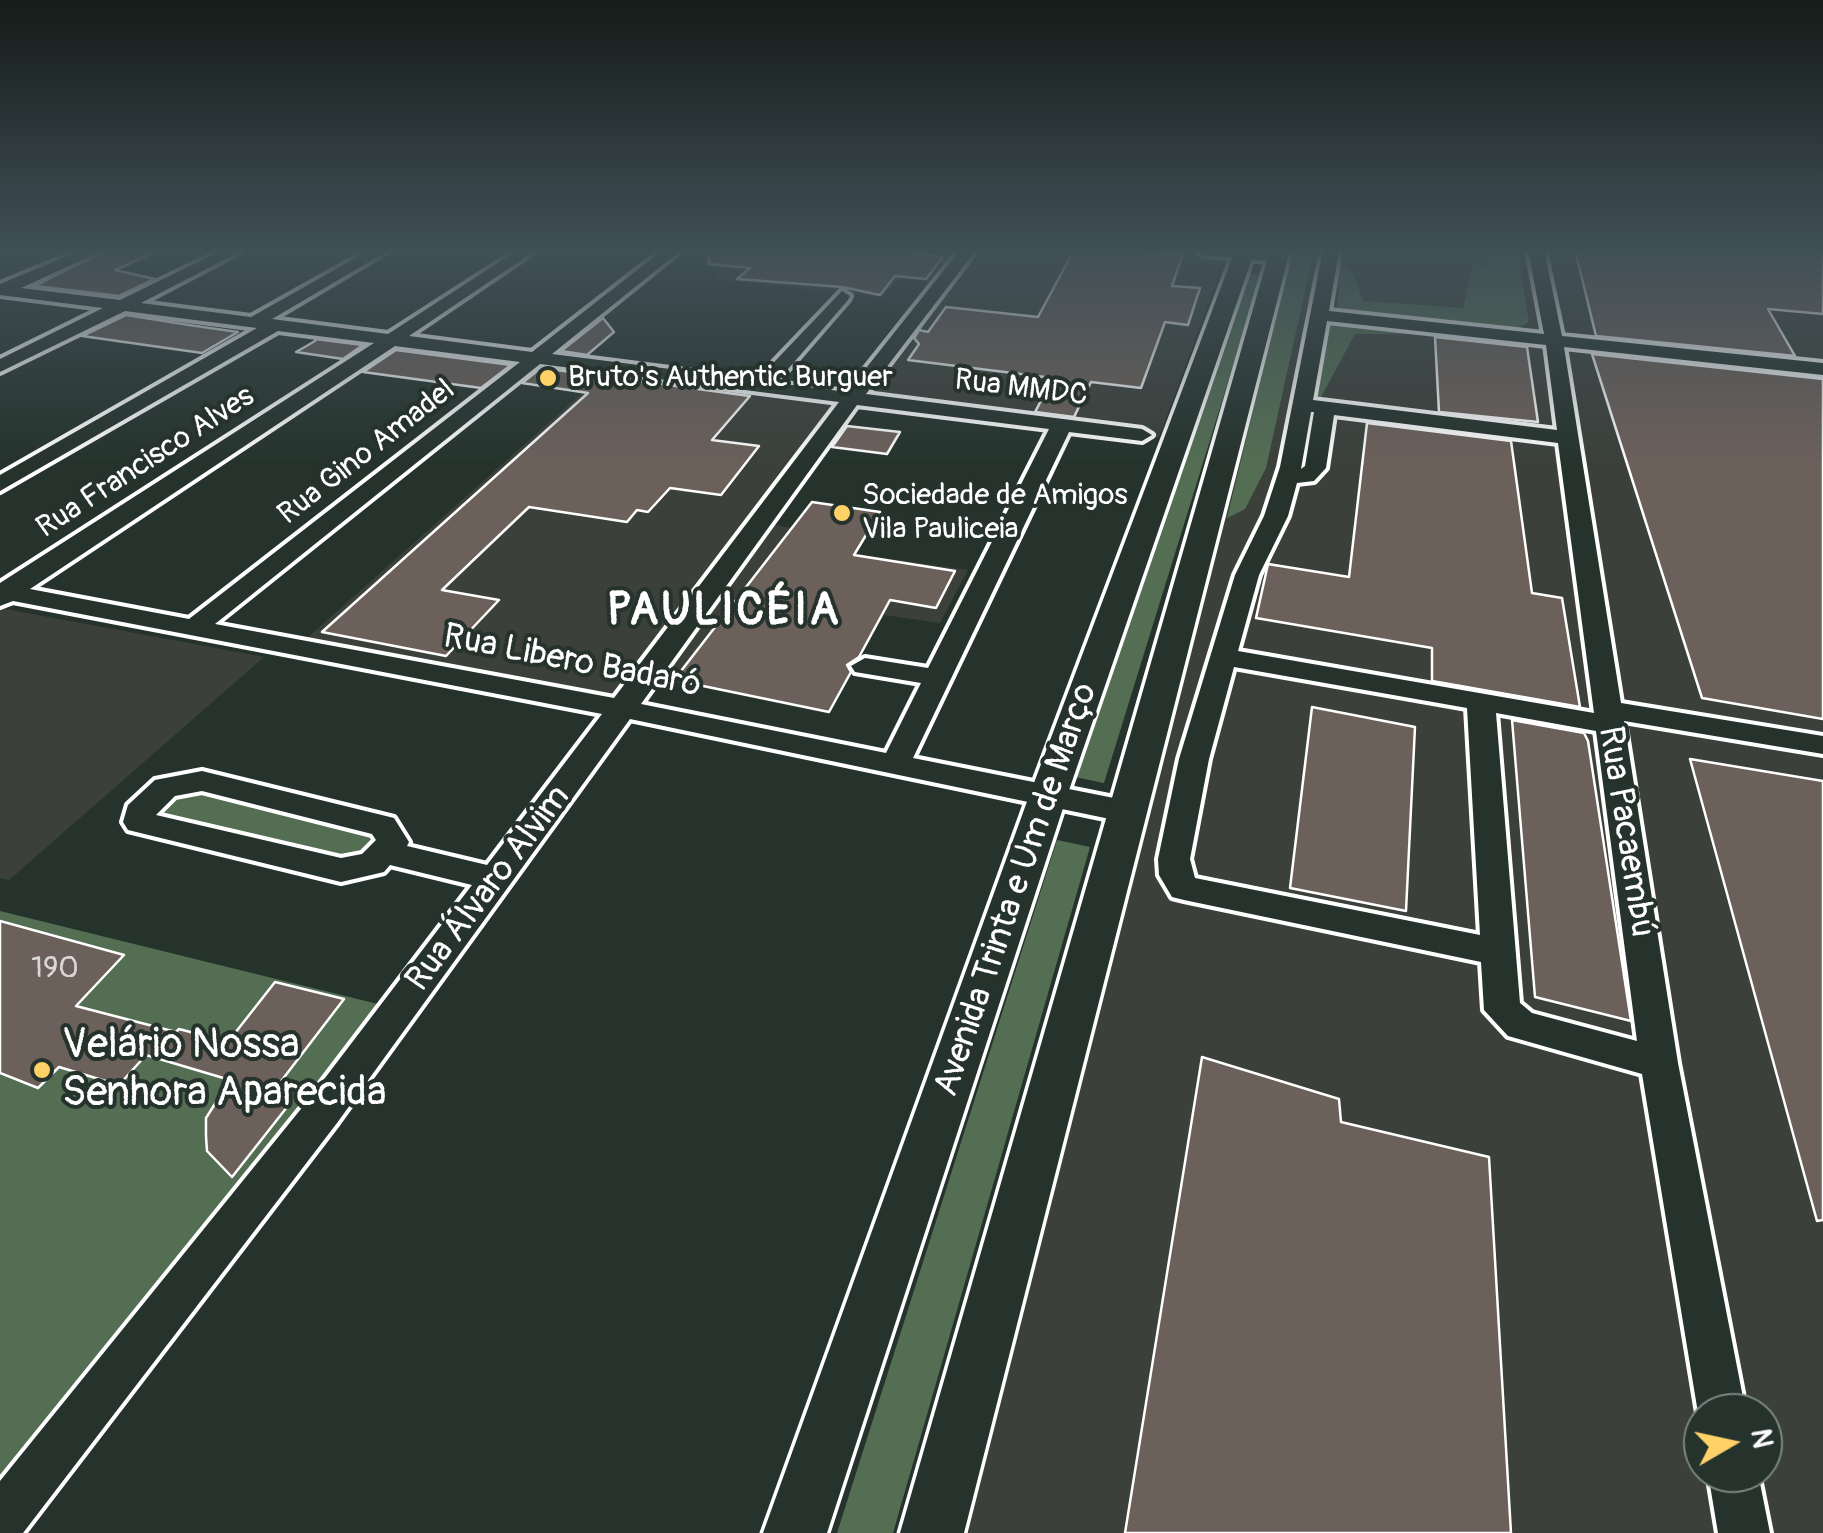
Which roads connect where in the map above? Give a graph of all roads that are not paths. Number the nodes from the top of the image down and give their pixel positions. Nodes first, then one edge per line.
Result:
1 (90, 322) edge
2 (250, 322) edge
3 (254, 322) joint
4 (419, 322) edge
5 (582, 322) edge
6 (819, 322) edge
7 (912, 322) edge
8 (1219, 322) edge
9 (1261, 322) edge
10 (1318, 322) edge
11 (1379, 322) edge
12 (1550, 322) edge
13 (276, 324) junction
14 (1553, 334) junction
15 (394, 338) junction
16 (537, 357) junction
17 (1823, 357) edge
18 (0, 366) edge
19 (1823, 369) edge
20 (762, 386) junction
21 (853, 398) junction
22 (1314, 406) junction
23 (1062, 424) junction
24 (1142, 434) dead end
25 (1568, 438) junction
26 (0, 484) edge
27 (3, 594) edge
28 (193, 628) junction
29 (1226, 657) junction
30 (865, 666) dead end
31 (938, 678) junction
32 (1481, 701) junction
33 (624, 709) junction
34 (1606, 716) junction
35 (1823, 746) edge
36 (895, 764) junction
37 (1048, 796) junction
38 (1129, 812) junction
39 (387, 853) junction
40 (495, 878) junction
41 (1494, 951) junction
42 (1659, 1063) junction
43 (1718, 1393) edge
44 (1737, 1493) edge
45 (0, 1521) edge
46 (795, 1533) edge
47 (932, 1533) edge
48 (1744, 1533) edge

1 - 18 street
2 - 3 street, Rua MMDC
3 - 13 street, Rua MMDC
4 - 15 street, Rua Francisco Alves
5 - 16 street, Rua Gino Amadel
6 - 20 street
7 - 21 street, Rua Álvaro Alvim
8 - 37 main road, Avenida Trinta e Um de Março
9 - 38 main road, Avenida Trinta e Um de Março
10 - 22 street
11 - 14 street
12 - 14 street, Rua Pacaembú
13 - 15 street, Rua MMDC
13 - 26 street
14 - 17 street
14 - 19 street
14 - 25 street, Rua Pacaembú
15 - 16 street, Rua MMDC
15 - 27 street, Rua Francisco Alves
16 - 20 street, Rua MMDC
16 - 28 street, Rua Gino Amadel
20 - 21 street, Rua MMDC
21 - 23 street, Rua MMDC
21 - 33 street, Rua Álvaro Alvim
22 - 25 street
22 - 29 street
23 - 24 street, Rua MMDC
23 - 31 street
25 - 34 street, Rua Pacaembú
27 - 28 street, Rua Libero Badaró
28 - 33 street, Rua Libero Badaró
29 - 32 street
29 - 41 street
30 - 31 street
31 - 36 street
32 - 34 street
32 - 41 street
33 - 36 street, Rua Libero Badaró
33 - 40 street, Rua Álvaro Alvim
34 - 35 street
34 - 42 street, Rua Pacaembú
36 - 37 street, Rua Libero Badaró
37 - 38 street, Rua Libero Badaró
37 - 46 main road, Avenida Trinta e Um de Março
38 - 47 main road, Avenida Trinta e Um de Março
39 - 39 street
39 - 40 street
40 - 45 street, Rua Álvaro Alvim
41 - 42 street
42 - 43 street, Rua Pacaembú
44 - 48 street

